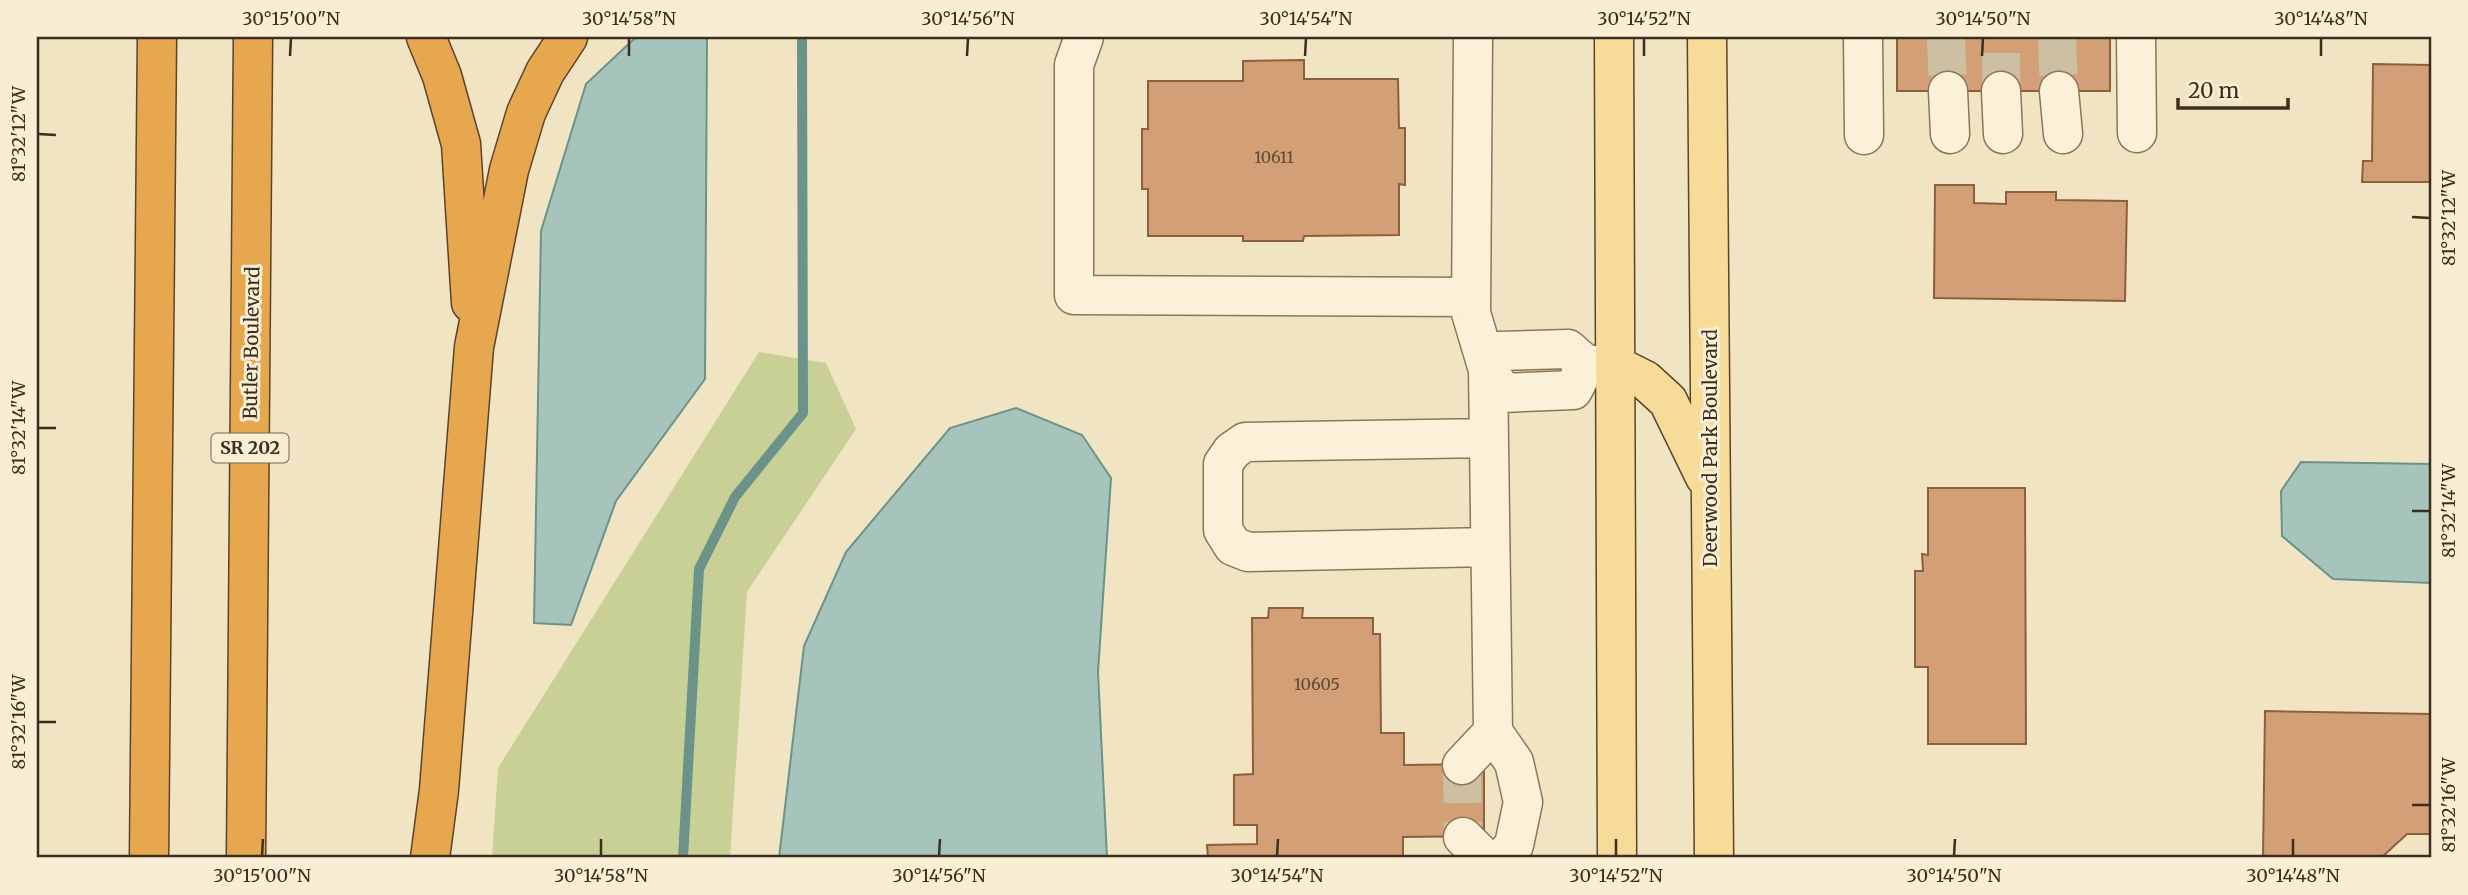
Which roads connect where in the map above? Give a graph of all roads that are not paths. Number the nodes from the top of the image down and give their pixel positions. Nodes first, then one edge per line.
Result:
1 (157, 37) edge
2 (253, 37) edge
3 (426, 37) edge
4 (568, 37) edge
5 (1084, 37) edge
6 (1473, 37) edge
7 (1614, 37) edge
8 (1707, 37) edge
9 (1863, 37) edge
10 (2136, 37) edge
11 (1948, 91) tunnel mouth
12 (2001, 91) tunnel mouth
13 (2059, 91) tunnel mouth
14 (1950, 134) dead end
15 (2003, 134) dead end
16 (2063, 134) dead end
17 (2137, 134) dead end
18 (1864, 135) dead end
19 (1471, 297) junction
20 (474, 347) junction
21 (1601, 365) junction
22 (1488, 370) junction
23 (1488, 438) junction
24 (1710, 488) junction
25 (1490, 547) junction
26 (1493, 732) junction
27 (1462, 765) tunnel mouth
28 (149, 858) edge
29 (246, 858) edge
30 (430, 858) edge
31 (1503, 858) edge
32 (1617, 858) edge
33 (1714, 858) edge

1 - 28 highway
2 - 29 highway, Butler Boulevard / SR 202
3 - 20 highway
4 - 20 highway
5 - 19 lane
6 - 19 lane
7 - 21 main road
8 - 24 main road, Deerwood Park Boulevard
9 - 18 lane
10 - 17 lane
11 - 14 lane
12 - 15 lane
13 - 16 lane
19 - 22 lane
20 - 30 highway
21 - 22 lane
21 - 24 main road
21 - 32 main road
22 - 23 lane
23 - 25 lane
23 - 25 lane
24 - 33 main road, Deerwood Park Boulevard
25 - 26 lane
26 - 27 lane
26 - 31 lane

